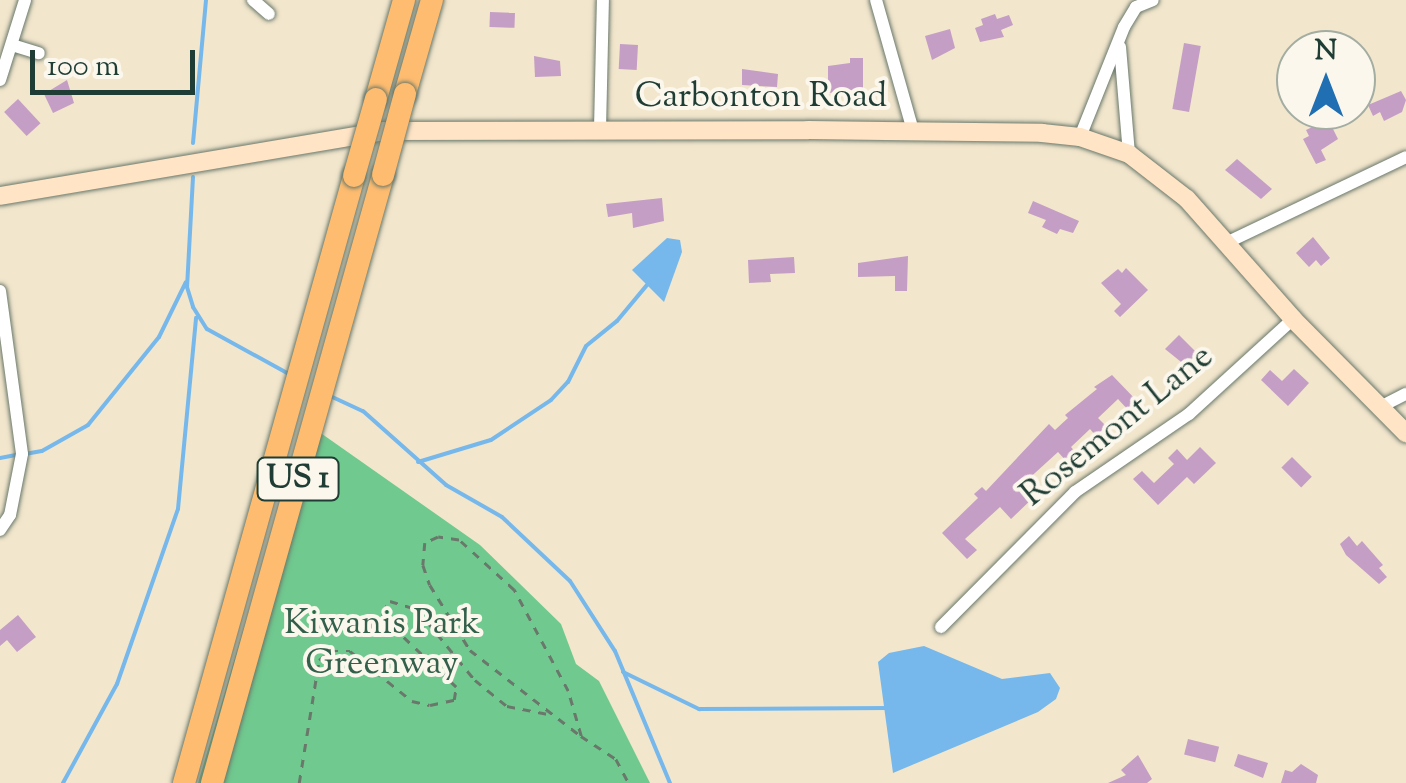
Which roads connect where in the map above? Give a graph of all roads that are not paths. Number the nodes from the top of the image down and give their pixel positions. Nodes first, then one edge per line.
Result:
1 (24, 0) edge
2 (253, 0) edge
3 (404, 0) edge
4 (432, 0) edge
5 (603, 0) edge
6 (876, 0) edge
7 (1152, 0) edge
8 (269, 14) dead end
9 (12, 44) junction
10 (1120, 45) junction
11 (39, 53) dead end
12 (0, 80) edge
13 (600, 129) junction
14 (913, 131) junction
15 (1080, 138) junction
16 (1129, 154) junction
17 (1406, 157) edge
18 (0, 196) edge
19 (1228, 242) junction
20 (0, 291) edge
21 (1293, 319) junction
22 (1406, 394) edge
23 (1380, 407) junction
24 (1406, 434) edge
25 (0, 530) edge
26 (941, 627) dead end
27 (184, 783) edge
28 (212, 783) edge

1 - 9 street
2 - 8 street
3 - 27 highway, US 1, bridge
4 - 28 highway, US 1, bridge
5 - 13 street
6 - 14 street
7 - 10 street
9 - 11 street
9 - 12 street
10 - 15 street
10 - 16 street
13 - 14 street, Carbonton Road
13 - 18 street, Carbonton Road
14 - 15 street, Carbonton Road
15 - 16 street, Carbonton Road
16 - 19 street, Carbonton Road
17 - 19 street
19 - 21 street, Carbonton Road
20 - 25 street
21 - 23 street, Carbonton Road
21 - 26 street, Rosemont Lane
22 - 23 street
23 - 24 street, Carbonton Road

